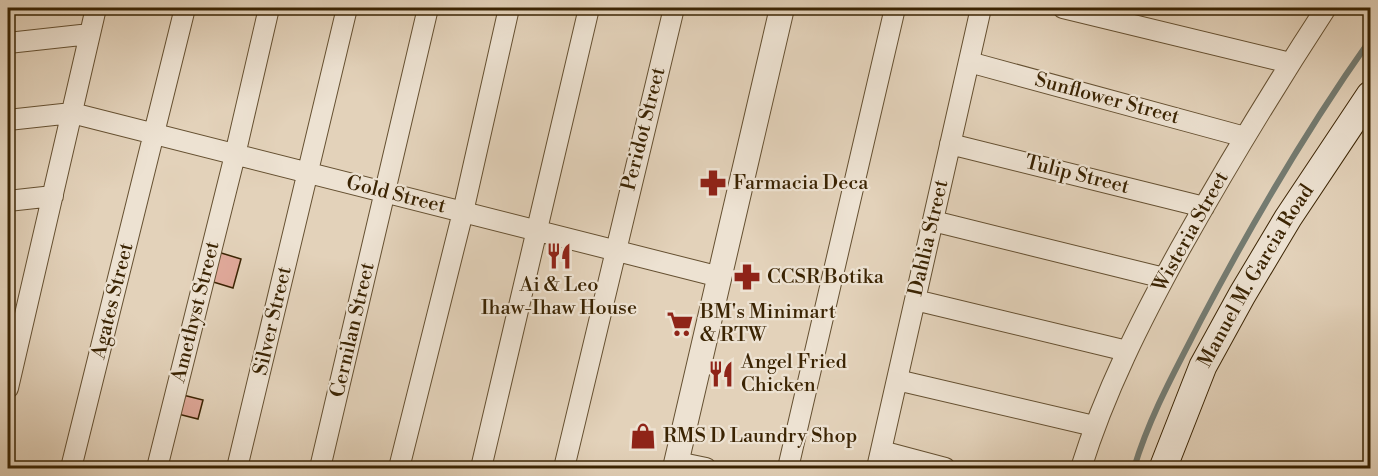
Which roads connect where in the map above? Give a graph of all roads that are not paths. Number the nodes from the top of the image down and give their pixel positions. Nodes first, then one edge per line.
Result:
1 (96, 8) edge
2 (185, 8) edge
3 (269, 8) edge
4 (347, 8) edge
5 (428, 8) edge
6 (509, 8) edge
7 (589, 8) edge
8 (674, 8) edge
9 (782, 8) edge
10 (895, 8) edge
11 (981, 8) edge
12 (1063, 8) edge
13 (1326, 8) edge
14 (90, 34) junction
15 (8, 43) edge
16 (969, 62) junction
17 (1290, 63) junction
18 (1371, 95) edge
19 (72, 113) junction
20 (8, 120) edge
21 (155, 134) junction
22 (1245, 137) junction
23 (950, 144) junction
24 (235, 155) junction
25 (308, 173) junction
26 (385, 192) junction
27 (52, 196) junction
28 (8, 201) edge
29 (1204, 207) junction
30 (463, 212) junction
31 (933, 221) junction
32 (537, 230) junction
33 (615, 250) junction
34 (720, 277) junction
35 (1164, 278) junction
36 (915, 300) junction
37 (1126, 351) junction
38 (897, 380) junction
39 (8, 388) edge
40 (1094, 426) junction
41 (879, 460) edge
42 (676, 465) edge
43 (71, 468) edge
44 (157, 468) edge
45 (237, 468) edge
46 (320, 468) edge
47 (399, 468) edge
48 (481, 468) edge
49 (564, 468) edge
50 (706, 468) edge
51 (788, 468) edge
52 (945, 468) edge
53 (1081, 468) edge
54 (1163, 468) edge

1 - 14 street
2 - 21 street, Agates Street
3 - 24 street, Amethyst Street
4 - 25 street, Silver Street
5 - 26 street, Cernilan Street
6 - 30 street
7 - 32 street
8 - 33 street, Peridot Street
9 - 34 street
10 - 51 street
11 - 16 street, Dahlia Street
12 - 17 street
13 - 17 street, Wisteria Street
14 - 15 street
14 - 19 street
16 - 22 street, Sunflower Street
16 - 23 street, Dahlia Street
17 - 22 street, Wisteria Street
18 - 54 main road, Manuel M. Garcia Road
19 - 20 street
19 - 21 street, Gold Street
19 - 27 street
21 - 24 street, Gold Street
21 - 43 street, Agates Street
22 - 29 street, Wisteria Street
23 - 29 street, Tulip Street
23 - 31 street, Dahlia Street
24 - 25 street, Gold Street
24 - 44 street, Amethyst Street
25 - 26 street, Gold Street
25 - 45 street, Silver Street
26 - 30 street, Gold Street
26 - 46 street, Cernilan Street
27 - 28 street
27 - 39 street
29 - 35 street, Wisteria Street
30 - 32 street, Gold Street
30 - 47 street
31 - 35 street
31 - 36 street, Dahlia Street
32 - 33 street, Gold Street
32 - 48 street
33 - 34 street, Gold Street
33 - 49 street, Peridot Street
34 - 42 street
35 - 37 street, Wisteria Street
36 - 37 street
36 - 38 street, Dahlia Street
37 - 40 street, Wisteria Street
38 - 40 street
38 - 41 street, Dahlia Street
40 - 53 street, Wisteria Street
41 - 52 street
42 - 50 street

